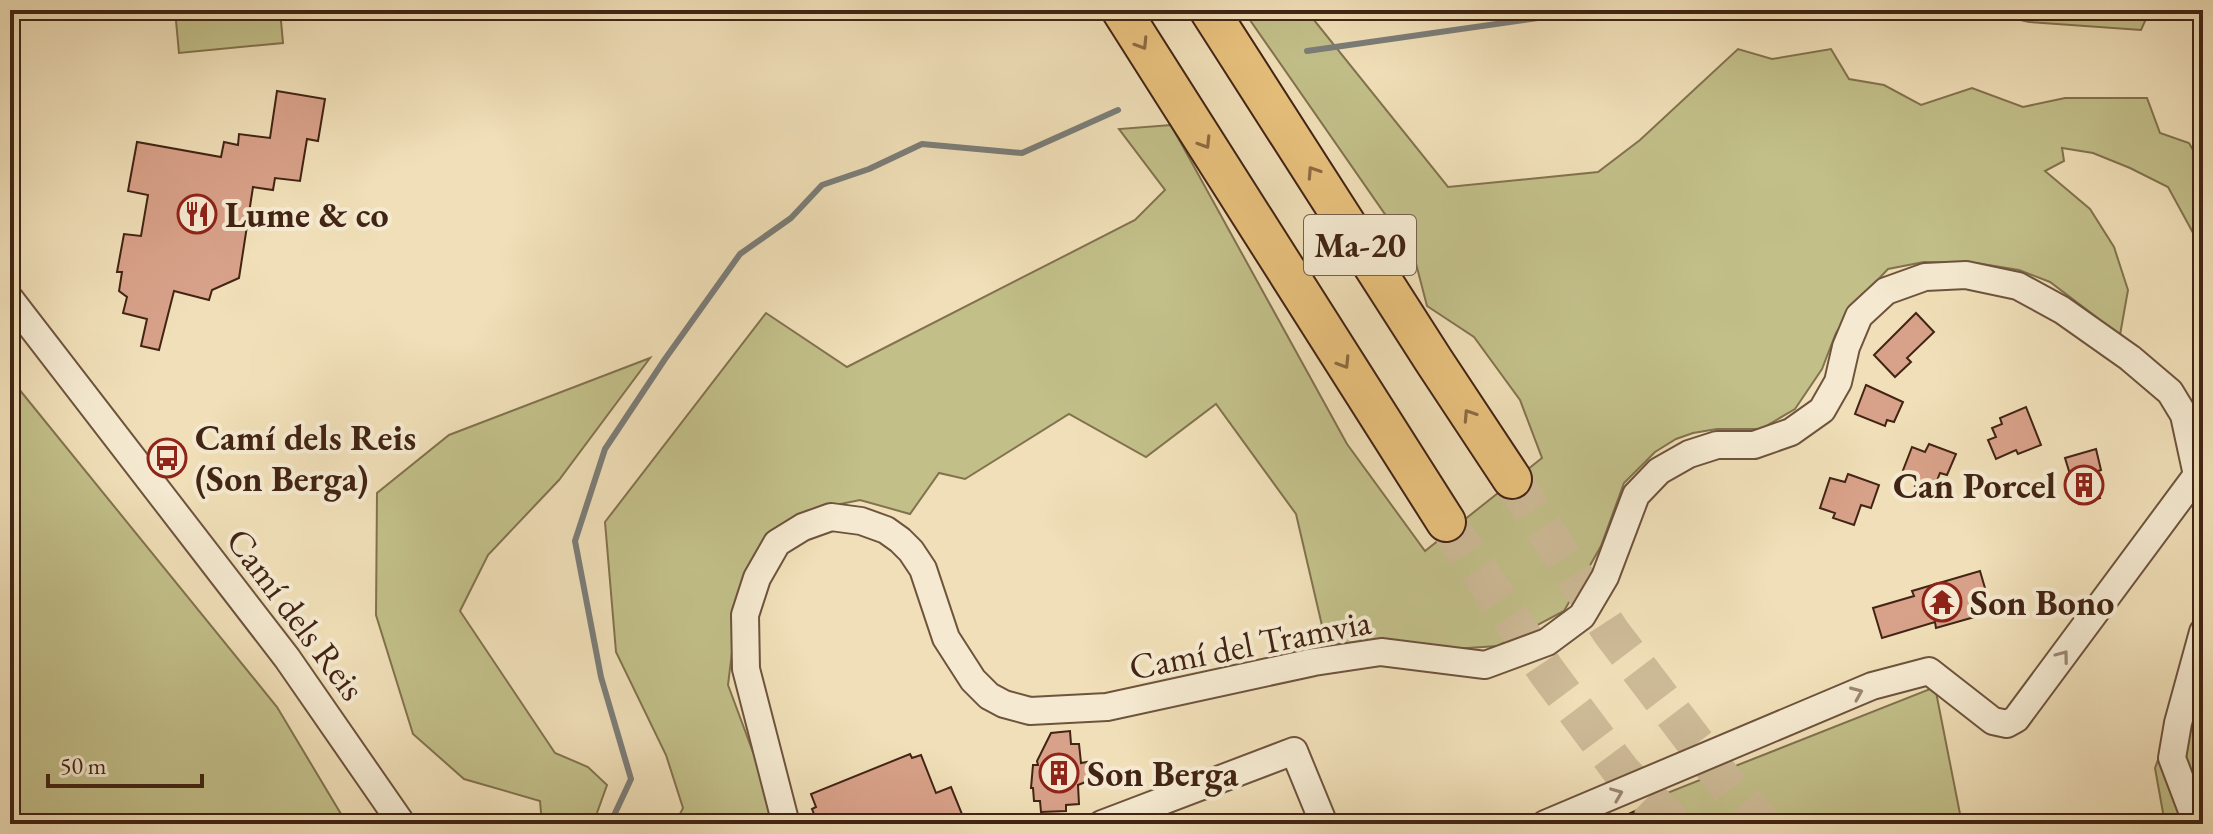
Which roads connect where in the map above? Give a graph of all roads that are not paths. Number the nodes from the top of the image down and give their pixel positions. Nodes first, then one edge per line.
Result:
1 (1121, 10) edge
2 (1209, 10) edge
3 (10, 299) edge
4 (2194, 417) edge
5 (1512, 479) tunnel mouth
6 (1446, 522) tunnel mouth
7 (2203, 632) edge
8 (402, 824) edge
9 (786, 824) edge
10 (1102, 824) edge
11 (1324, 824) edge
12 (1545, 824) edge
13 (2197, 824) edge

1 -> 6 highway, Ma-20
5 -> 2 highway, Ma-20
3 - 8 street, Camí dels Reis
4 - 9 street, Camí del Tramvia
12 -> 4 street
7 - 13 street
10 - 11 street

